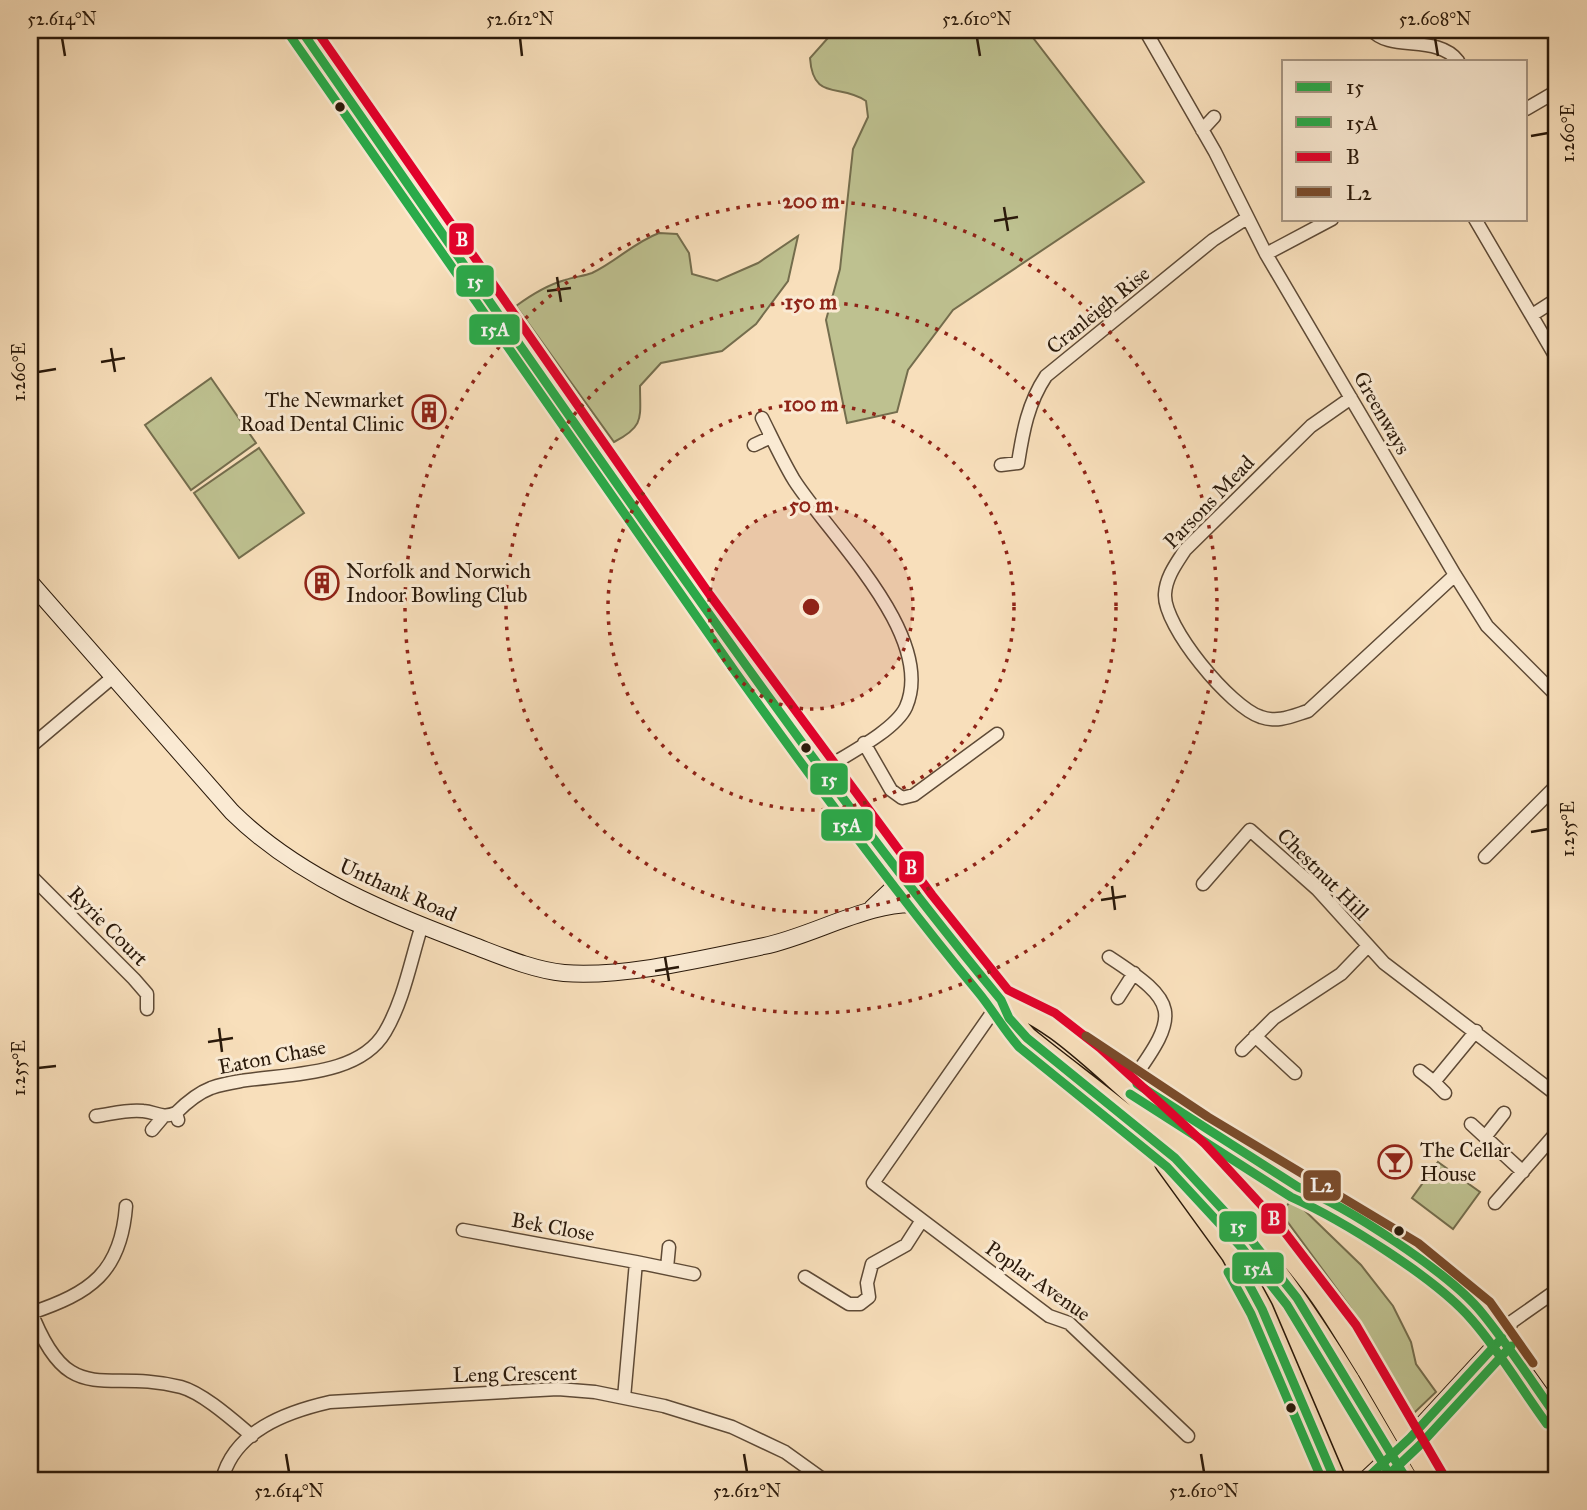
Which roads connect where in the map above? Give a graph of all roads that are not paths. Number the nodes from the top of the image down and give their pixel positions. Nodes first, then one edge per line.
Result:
1 (301, 30) edge
2 (1145, 30) edge
3 (1372, 30) edge
4 (1457, 60) edge
5 (1557, 91) edge
6 (1528, 108) edge
7 (1213, 117) dead end
8 (1202, 130) junction
9 (1247, 218) junction
10 (1330, 220) edge
11 (1476, 220) edge
12 (1266, 254) junction
13 (1557, 299) edge
14 (1532, 315) junction
15 (1557, 359) edge
16 (1351, 398) junction
17 (762, 418) dead end
18 (771, 437) junction
19 (754, 445) dead end
20 (1001, 466) dead end
21 (1455, 575) junction
22 (30, 582) edge
23 (113, 677) junction
24 (1557, 696) edge
25 (997, 734) dead end
26 (863, 743) junction
27 (30, 747) edge
28 (821, 771) junction
29 (1557, 785) edge
30 (1485, 857) dead end
31 (897, 873) junction
32 (30, 875) edge
33 (1203, 884) dead end
34 (922, 905) junction
35 (864, 914) junction
36 (422, 925) junction
37 (1367, 947) junction
38 (1109, 957) dead end
39 (1134, 973) junction
40 (1118, 998) dead end
41 (1001, 1000) junction
42 (147, 1009) dead end
43 (1476, 1031) junction
44 (1255, 1036) junction
45 (1079, 1046) junction
46 (1242, 1050) dead end
47 (1420, 1071) dead end
48 (1295, 1073) dead end
49 (1132, 1080) junction
50 (1434, 1082) junction
51 (1445, 1093) dead end
52 (1557, 1095) edge
53 (1504, 1113) dead end
54 (96, 1116) dead end
55 (163, 1117) junction
56 (1471, 1124) dead end
57 (152, 1130) dead end
58 (1557, 1132) edge
59 (1485, 1137) junction
60 (1156, 1141) junction
61 (1523, 1172) junction
62 (1310, 1198) joint
63 (1495, 1203) dead end
64 (126, 1206) dead end
65 (922, 1220) junction
66 (463, 1230) dead end
67 (669, 1247) dead end
68 (636, 1262) junction
69 (667, 1268) junction
70 (694, 1275) dead end
71 (805, 1277) dead end
72 (1557, 1290) edge
73 (30, 1311) edge
74 (1502, 1338) junction
75 (624, 1398) junction
76 (1557, 1417) edge
77 (252, 1436) junction
78 (1188, 1436) dead end
79 (222, 1480) edge
80 (824, 1480) edge
81 (1335, 1480) edge
82 (1365, 1480) edge
83 (1407, 1480) edge
84 (1432, 1480) edge

1 - 28 highway
2 - 8 street, Greenways
3 - 4 street
5 - 6 street
7 - 8 street
8 - 9 street, Greenways
9 - 12 street, Greenways
9 - 20 street, Cranleigh Rise
10 - 12 street
11 - 14 street
12 - 16 street, Greenways
13 - 14 street
14 - 15 street
16 - 21 street, Greenways
16 - 21 street, Parsons Mead
17 - 18 street
18 - 19 street
18 - 26 street
21 - 24 street, Greenways
22 - 23 street, Unthank Road
23 - 27 street
23 - 36 street, Unthank Road
25 - 26 street
26 - 28 street
28 - 31 highway
29 - 30 street
31 - 34 highway
31 - 35 street, Unthank Road
32 - 42 street, Ryrie Court
33 - 37 street, Chestnut Hill
34 - 35 street, Unthank Road
34 - 41 highway
35 - 36 street, Unthank Road
36 - 55 street, Eaton Chase
37 - 43 street, Chestnut Hill
37 - 44 street, Chestnut Hill
38 - 39 street
39 - 40 street
39 - 49 street
41 - 45 highway
41 - 60 highway
41 - 65 street, Poplar Avenue
43 - 50 street
43 - 52 street, Chestnut Hill
44 - 46 street, Chestnut Hill
44 - 48 street
45 - 49 highway
45 - 84 highway, bridge
47 - 50 street
49 - 62 highway
50 - 51 street
53 - 59 street
54 - 55 street, Eaton Chase
55 - 57 street
56 - 59 street
58 - 61 street
59 - 61 street
60 - 81 highway
60 - 83 highway, bridge
61 - 63 street
62 - 74 street
64 - 73 street
65 - 71 street
65 - 78 street, Poplar Avenue
66 - 68 street, Bek Close
67 - 69 street
68 - 69 street, Bek Close
68 - 75 street
69 - 70 street, Bek Close
72 - 74 street
73 - 77 street
74 - 76 street
74 - 82 street
75 - 77 street, Leng Crescent
75 - 80 street, Leng Crescent
77 - 79 street, Leng Crescent

